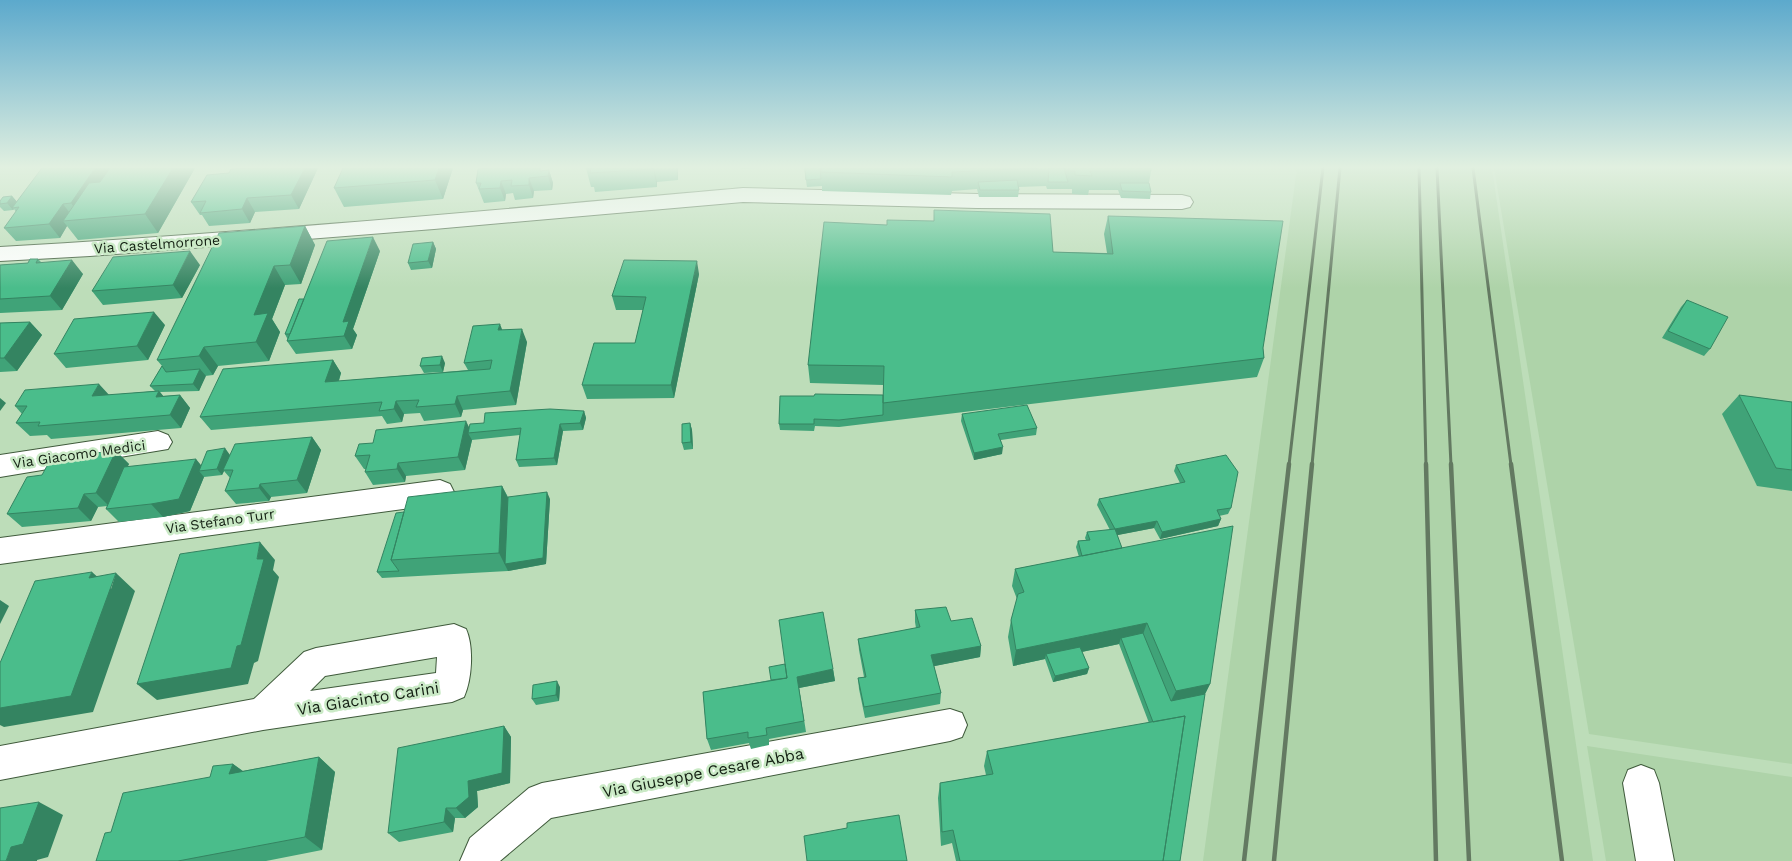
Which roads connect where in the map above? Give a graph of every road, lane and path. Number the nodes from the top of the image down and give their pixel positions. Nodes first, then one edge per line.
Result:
1 (592, 208) edge
2 (0, 254) edge
3 (158, 442) dead end
4 (0, 466) edge
5 (440, 492) edge
6 (0, 551) edge
7 (263, 714) junction
8 (950, 726) dead end
9 (0, 763) edge
10 (1641, 783) dead end
11 (478, 861) edge
12 (1655, 861) edge

1 - 2 street, Via Castelmorrone
3 - 4 street, Via Giacomo Medici
5 - 6 street, Via Stefano Turr
7 - 7 street, Via Giacinto Carini
7 - 9 street, Via Giacinto Carini
8 - 11 street, Via Giuseppe Cesare Abba
10 - 12 street

